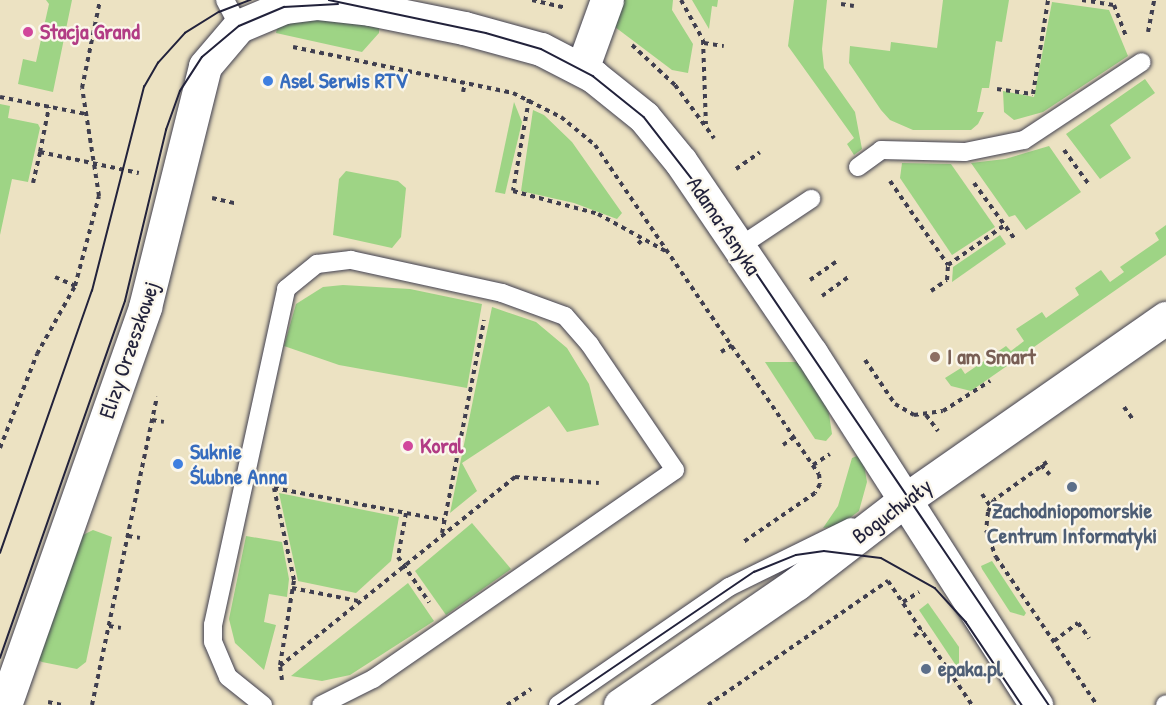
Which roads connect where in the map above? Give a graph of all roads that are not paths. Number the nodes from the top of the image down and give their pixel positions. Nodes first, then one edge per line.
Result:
1 (607, 0) edge
2 (232, 13) edge
3 (1143, 62) road end
4 (582, 69) junction
5 (865, 162) road end
6 (811, 199) dead end
7 (739, 247) junction
8 (1166, 318) edge
9 (903, 501) junction
10 (7, 701) edge
11 (263, 705) edge
12 (321, 705) edge
13 (558, 705) edge
14 (620, 705) edge
15 (1036, 705) edge

1 - 4 street
2 - 4 street, Adama Asnyka
2 - 10 street, Elizy Orzeszkowej
3 - 5 lane
4 - 7 street, Adama Asnyka
6 - 7 lane
7 - 9 street, Adama Asnyka
8 - 9 street, Boguchwały
9 - 13 lane
9 - 14 street, Boguchwały
9 - 15 street, Adama Asnyka
11 - 12 lane

